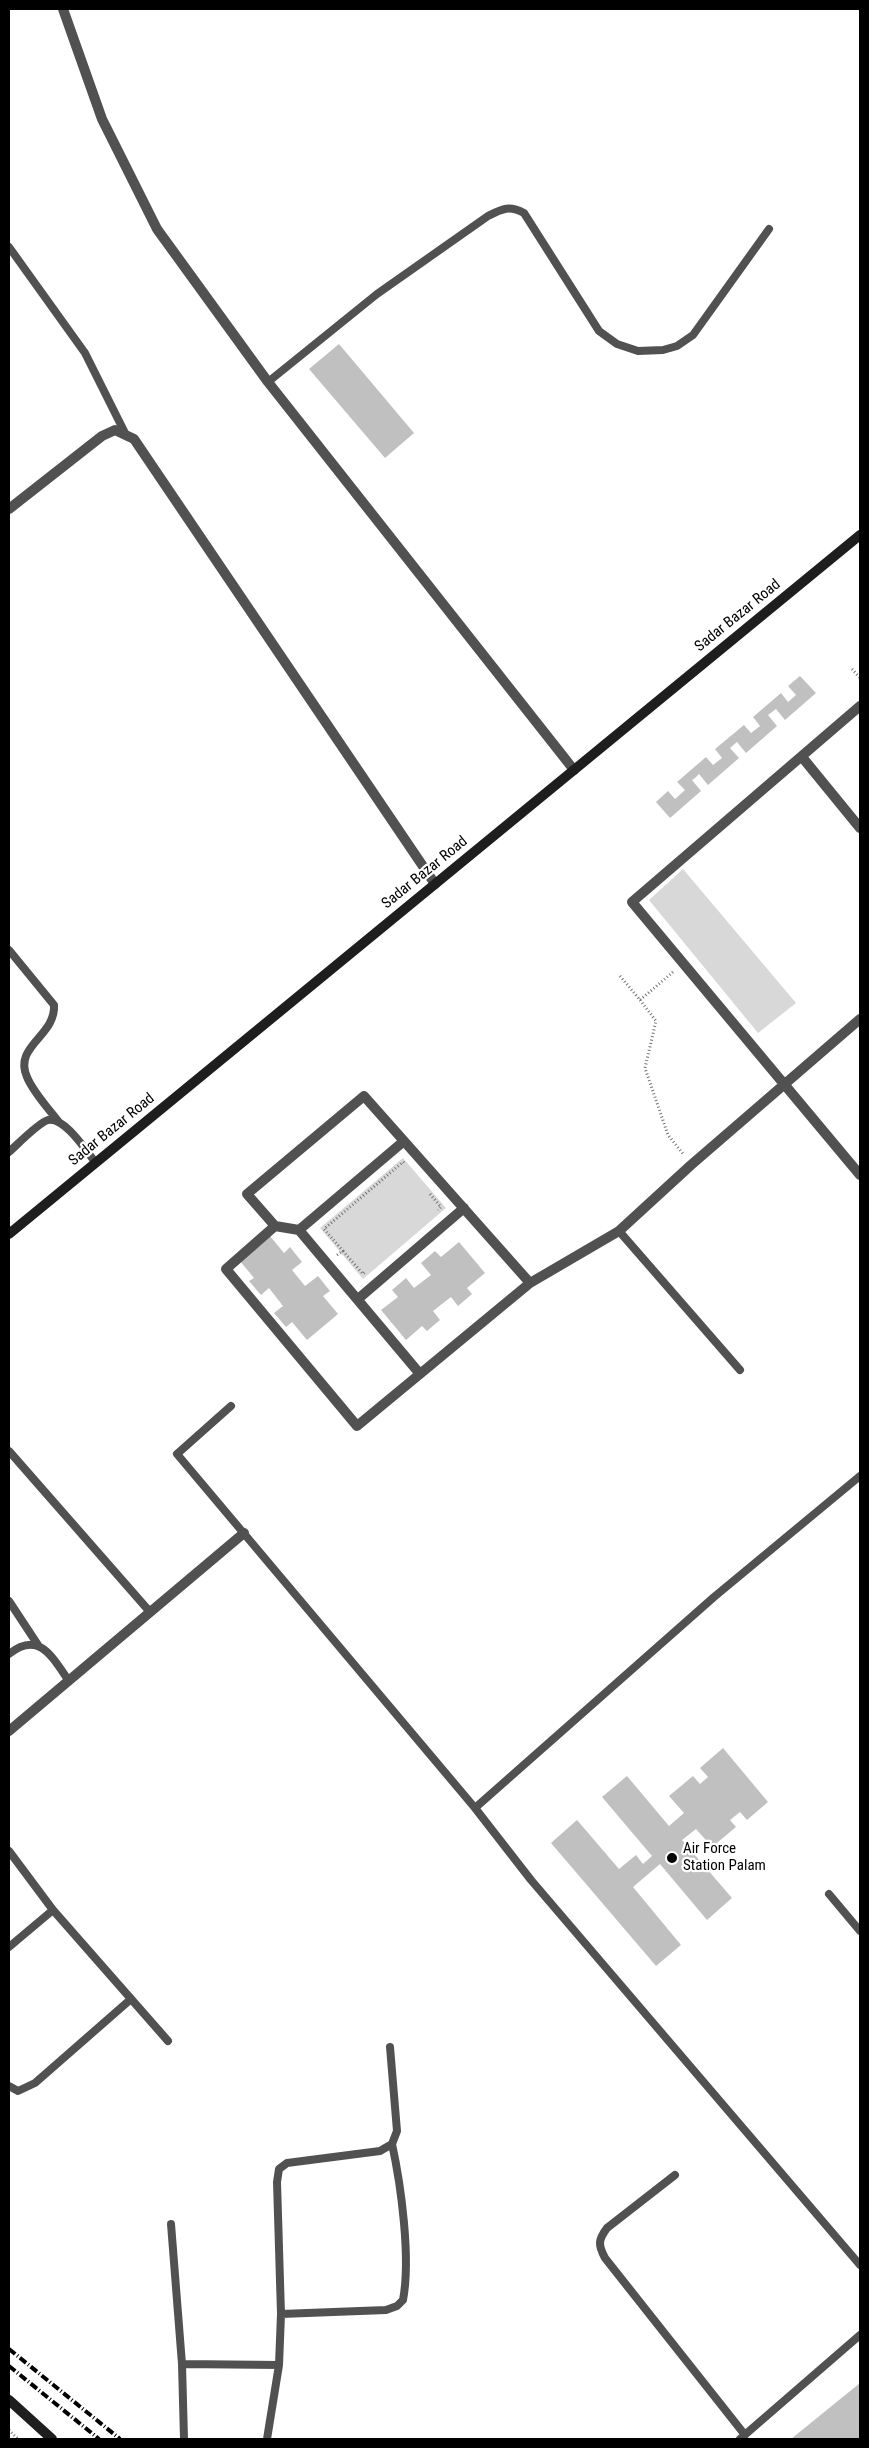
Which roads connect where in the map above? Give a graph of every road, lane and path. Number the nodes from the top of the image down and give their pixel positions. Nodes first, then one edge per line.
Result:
1 (63, 9) edge
2 (769, 229) dead end
3 (9, 247) edge
4 (268, 382) junction
5 (125, 433) junction
6 (9, 509) edge
7 (860, 535) edge
8 (852, 669) dead end
9 (860, 678) edge
10 (860, 706) edge
11 (802, 756) junction
12 (574, 770) junction
13 (860, 828) edge
14 (434, 884) junction
15 (9, 950) edge
16 (683, 963) junction
17 (620, 976) dead end
18 (640, 1000) junction
19 (860, 1019) edge
20 (783, 1085) junction
21 (58, 1122) junction
22 (404, 1141) junction
23 (9, 1152) edge
24 (96, 1162) junction
25 (691, 1165) junction
26 (410, 1170) dead end
27 (860, 1175) edge
28 (429, 1192) dead end
29 (464, 1208) junction
30 (434, 1213) dead end
31 (274, 1226) junction
32 (299, 1230) junction
33 (620, 1230) junction
34 (9, 1234) edge
35 (343, 1250) junction
36 (327, 1263) junction
37 (370, 1268) dead end
38 (530, 1283) junction
39 (358, 1299) junction
40 (740, 1370) dead end
41 (420, 1374) junction
42 (230, 1406) dead end
43 (9, 1451) edge
44 (860, 1476) edge
45 (244, 1533) junction
46 (9, 1601) edge
47 (150, 1612) junction
48 (38, 1645) junction
49 (9, 1654) edge
50 (69, 1681) junction
51 (9, 1731) edge
52 (475, 1808) junction
53 (9, 1851) edge
54 (829, 1894) dead end
55 (53, 1910) junction
56 (860, 1931) edge
57 (9, 1947) edge
58 (131, 1999) junction
59 (168, 2041) dead end
60 (390, 2047) dead end
61 (9, 2086) edge
62 (392, 2144) junction
63 (675, 2175) dead end
64 (171, 2224) dead end
65 (860, 2265) edge
66 (281, 2314) junction
67 (860, 2335) edge
68 (182, 2364) junction
69 (279, 2365) junction
70 (9, 2400) edge
71 (9, 2430) edge
72 (742, 2437) edge
73 (18, 2439) edge
74 (52, 2439) edge
75 (184, 2439) edge
76 (268, 2439) edge

1 - 4 street
2 - 4 lane
3 - 5 lane
4 - 12 street
5 - 6 street
5 - 14 street
7 - 12 street, Sadar Bazar Road
8 - 9 path
10 - 11 street
11 - 13 street
11 - 16 street
12 - 14 street, Sadar Bazar Road
14 - 24 street, Sadar Bazar Road
15 - 21 lane
16 - 18 path
16 - 20 street
17 - 18 path
18 - 25 path
19 - 20 street
20 - 25 street
20 - 27 street
21 - 23 lane
21 - 24 lane
22 - 29 street
22 - 31 street
22 - 32 street
24 - 34 street, Sadar Bazar Road
25 - 33 street
26 - 35 path
28 - 30 path
29 - 38 street
29 - 39 street
31 - 32 street
31 - 41 street
32 - 36 street
33 - 38 street
33 - 40 lane
35 - 36 path
35 - 37 path
36 - 39 street
38 - 41 street
39 - 41 street
42 - 45 lane
43 - 47 lane
44 - 52 lane
45 - 47 street
45 - 52 lane
46 - 48 lane
47 - 50 street
48 - 49 lane
48 - 50 lane
50 - 51 street
52 - 65 lane
53 - 55 lane
54 - 56 lane
55 - 57 lane
55 - 58 lane
58 - 59 lane
58 - 61 lane
60 - 62 lane
62 - 66 lane
62 - 66 lane
63 - 72 lane
64 - 68 lane
66 - 69 lane
67 - 72 lane
68 - 69 lane
68 - 75 lane
69 - 76 lane
70 - 74 street
71 - 73 path

